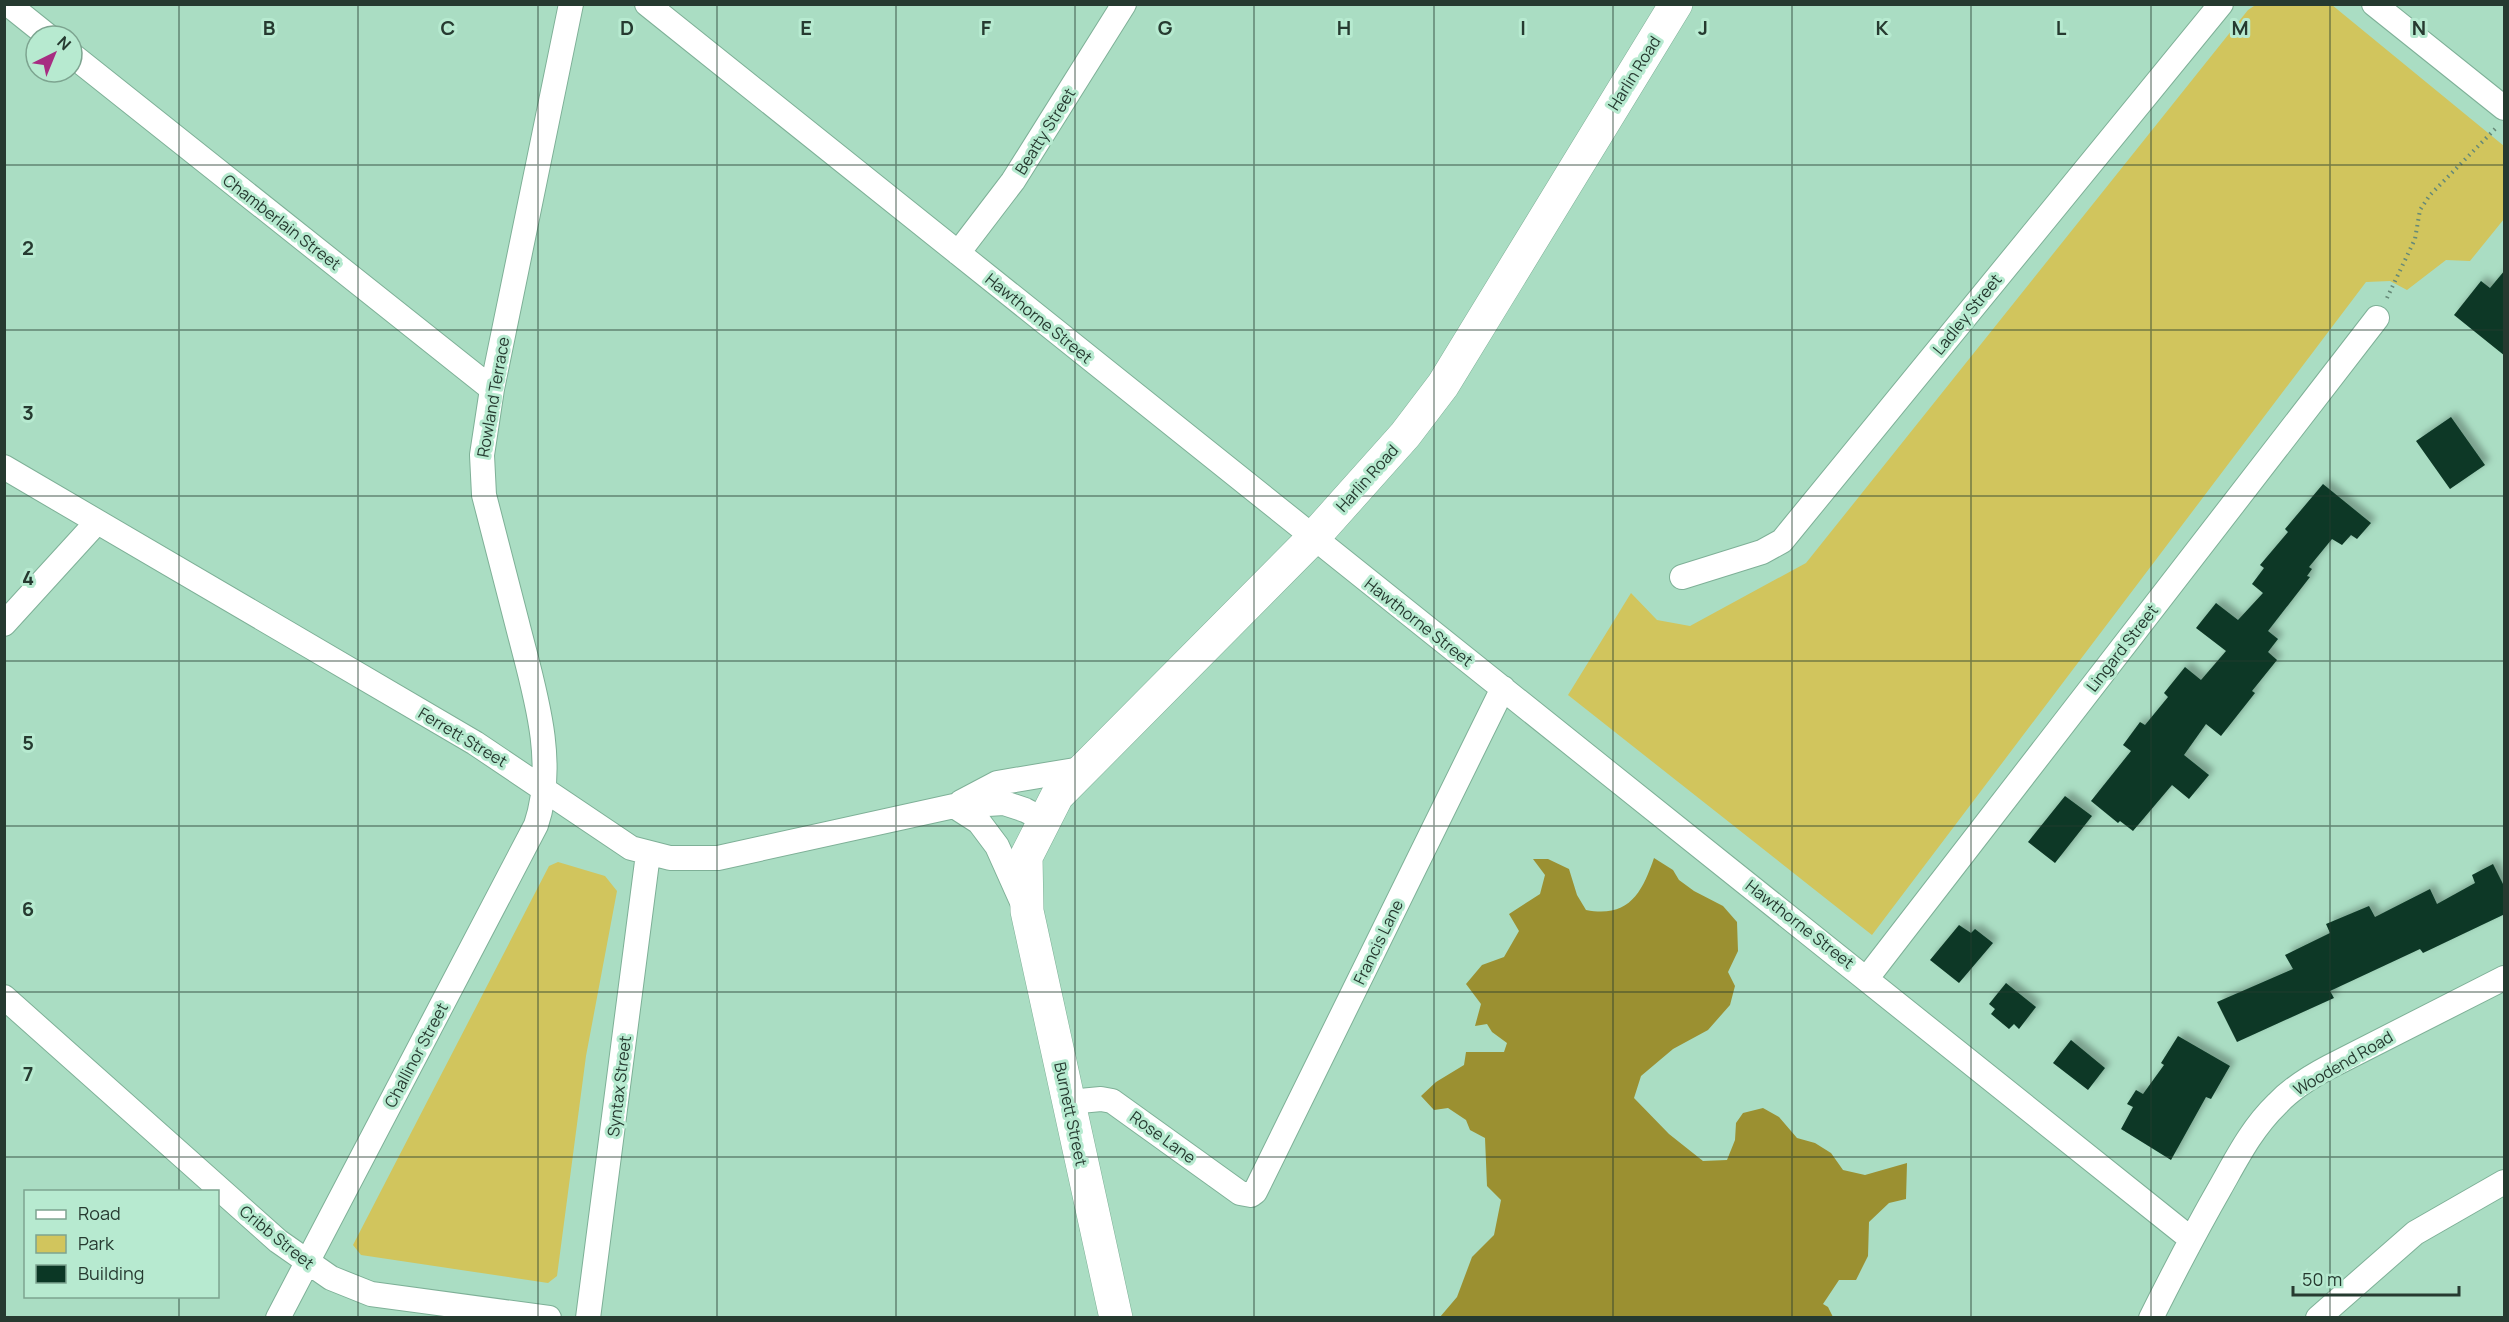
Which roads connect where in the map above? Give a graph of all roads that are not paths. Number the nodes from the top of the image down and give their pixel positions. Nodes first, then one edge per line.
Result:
1 (8, 4) edge
2 (571, 4) edge
3 (647, 4) edge
4 (1124, 4) edge
5 (1676, 4) edge
6 (2221, 4) edge
7 (2374, 4) edge
8 (33, 24) edge
9 (84, 65) edge
10 (2505, 108) edge
11 (958, 253) junction
12 (2377, 318) road end
13 (492, 389) junction
14 (4, 467) edge
15 (97, 522) junction
16 (1313, 538) junction
17 (1682, 577) dead end
18 (4, 624) edge
19 (1503, 688) junction
20 (1087, 768) junction
21 (544, 788) junction
22 (954, 806) junction
23 (1044, 820) junction
24 (648, 854) junction
25 (1027, 911) junction
26 (1867, 978) junction
27 (2505, 978) edge
28 (4, 996) edge
29 (1069, 1102) junction
30 (2505, 1182) edge
31 (1251, 1194) joint
32 (2191, 1239) junction
33 (307, 1263) junction
34 (278, 1317) edge
35 (549, 1317) edge
36 (588, 1317) edge
37 (1116, 1317) edge
38 (2151, 1317) edge
39 (2319, 1317) edge

1 - 8 street
2 - 13 street, Rowland Terrace
3 - 11 street, Hawthorne Street
4 - 11 street, Beatty Street
5 - 16 main road, Harlin Road
6 - 17 street, Ladley Street
7 - 10 street
9 - 13 street, Chamberlain Street
11 - 16 street, Hawthorne Street
12 - 26 street, Lingard Street
13 - 21 street, Rowland Terrace
14 - 15 street, Ferrett Street
15 - 18 street
15 - 21 street, Ferrett Street
16 - 19 street, Hawthorne Street
16 - 20 main road, Harlin Road
19 - 26 street, Hawthorne Street
19 - 31 street, Francis Lane
20 - 22 street
20 - 23 main road, Harlin Road
21 - 24 street, Ferrett Street
21 - 33 street, Challinor Street
22 - 23 street, Ferrett Street
22 - 24 street, Ferrett Street
22 - 25 street
23 - 25 main road, Harlin Road
24 - 36 street, Syntax Street
25 - 29 main road, Burnett Street
26 - 32 street, Hawthorne Street
27 - 32 street, Woodend Road
28 - 33 street, Cribb Street
29 - 31 street, Rose Lane
29 - 37 main road, Burnett Street
30 - 39 street
32 - 38 street, Woodend Road
33 - 34 street, Challinor Street
33 - 35 street, Cribb Street

